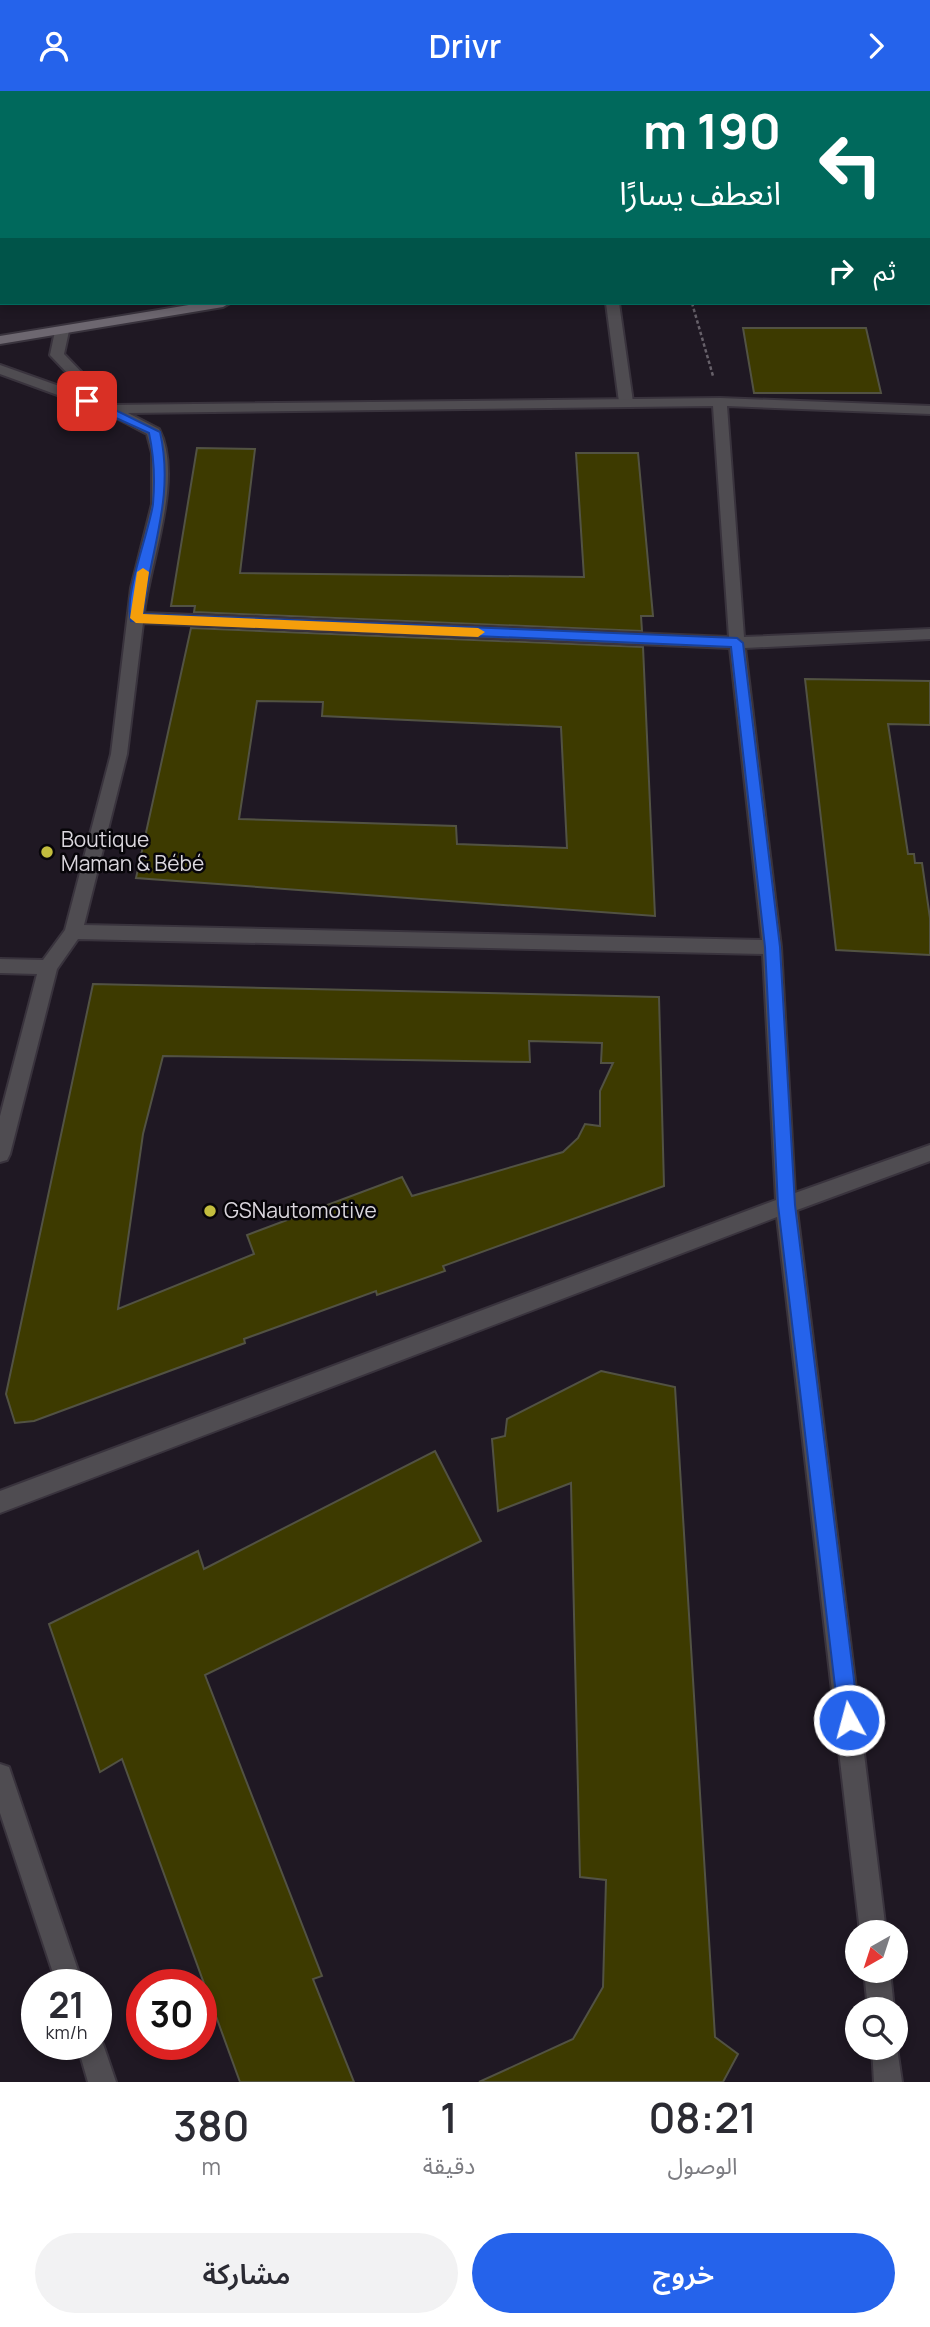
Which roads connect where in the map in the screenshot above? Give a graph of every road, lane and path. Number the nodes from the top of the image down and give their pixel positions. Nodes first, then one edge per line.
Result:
1 (212, 305) edge
2 (612, 305) edge
3 (693, 305) edge
4 (62, 331) junction
5 (0, 340) edge
6 (0, 369) edge
7 (625, 402) junction
8 (720, 402) junction
9 (109, 409) junction
10 (930, 410) edge
11 (136, 618) junction
12 (930, 633) edge
13 (737, 643) junction
14 (72, 932) junction
15 (772, 947) junction
16 (0, 966) edge
17 (48, 967) junction
18 (930, 1153) edge
19 (0, 1154) edge
20 (786, 1205) junction
21 (0, 1502) edge
22 (0, 1776) edge
23 (872, 1920) edge
24 (65, 1969) edge
25 (95, 2060) edge
26 (886, 2060) edge
27 (102, 2082) edge
28 (888, 2082) edge

1 - 4 main road
2 - 7 street
3 - 8 path
4 - 5 main road
4 - 9 street
6 - 9 street
7 - 8 street
7 - 9 street
8 - 10 street
8 - 13 street
9 - 11 street
11 - 13 street
11 - 14 street
12 - 13 street
13 - 15 street
14 - 15 street
14 - 17 street
15 - 20 street
16 - 17 street
17 - 19 street
18 - 20 street
20 - 21 street
20 - 23 street
22 - 24 street
25 - 27 street
26 - 28 street

